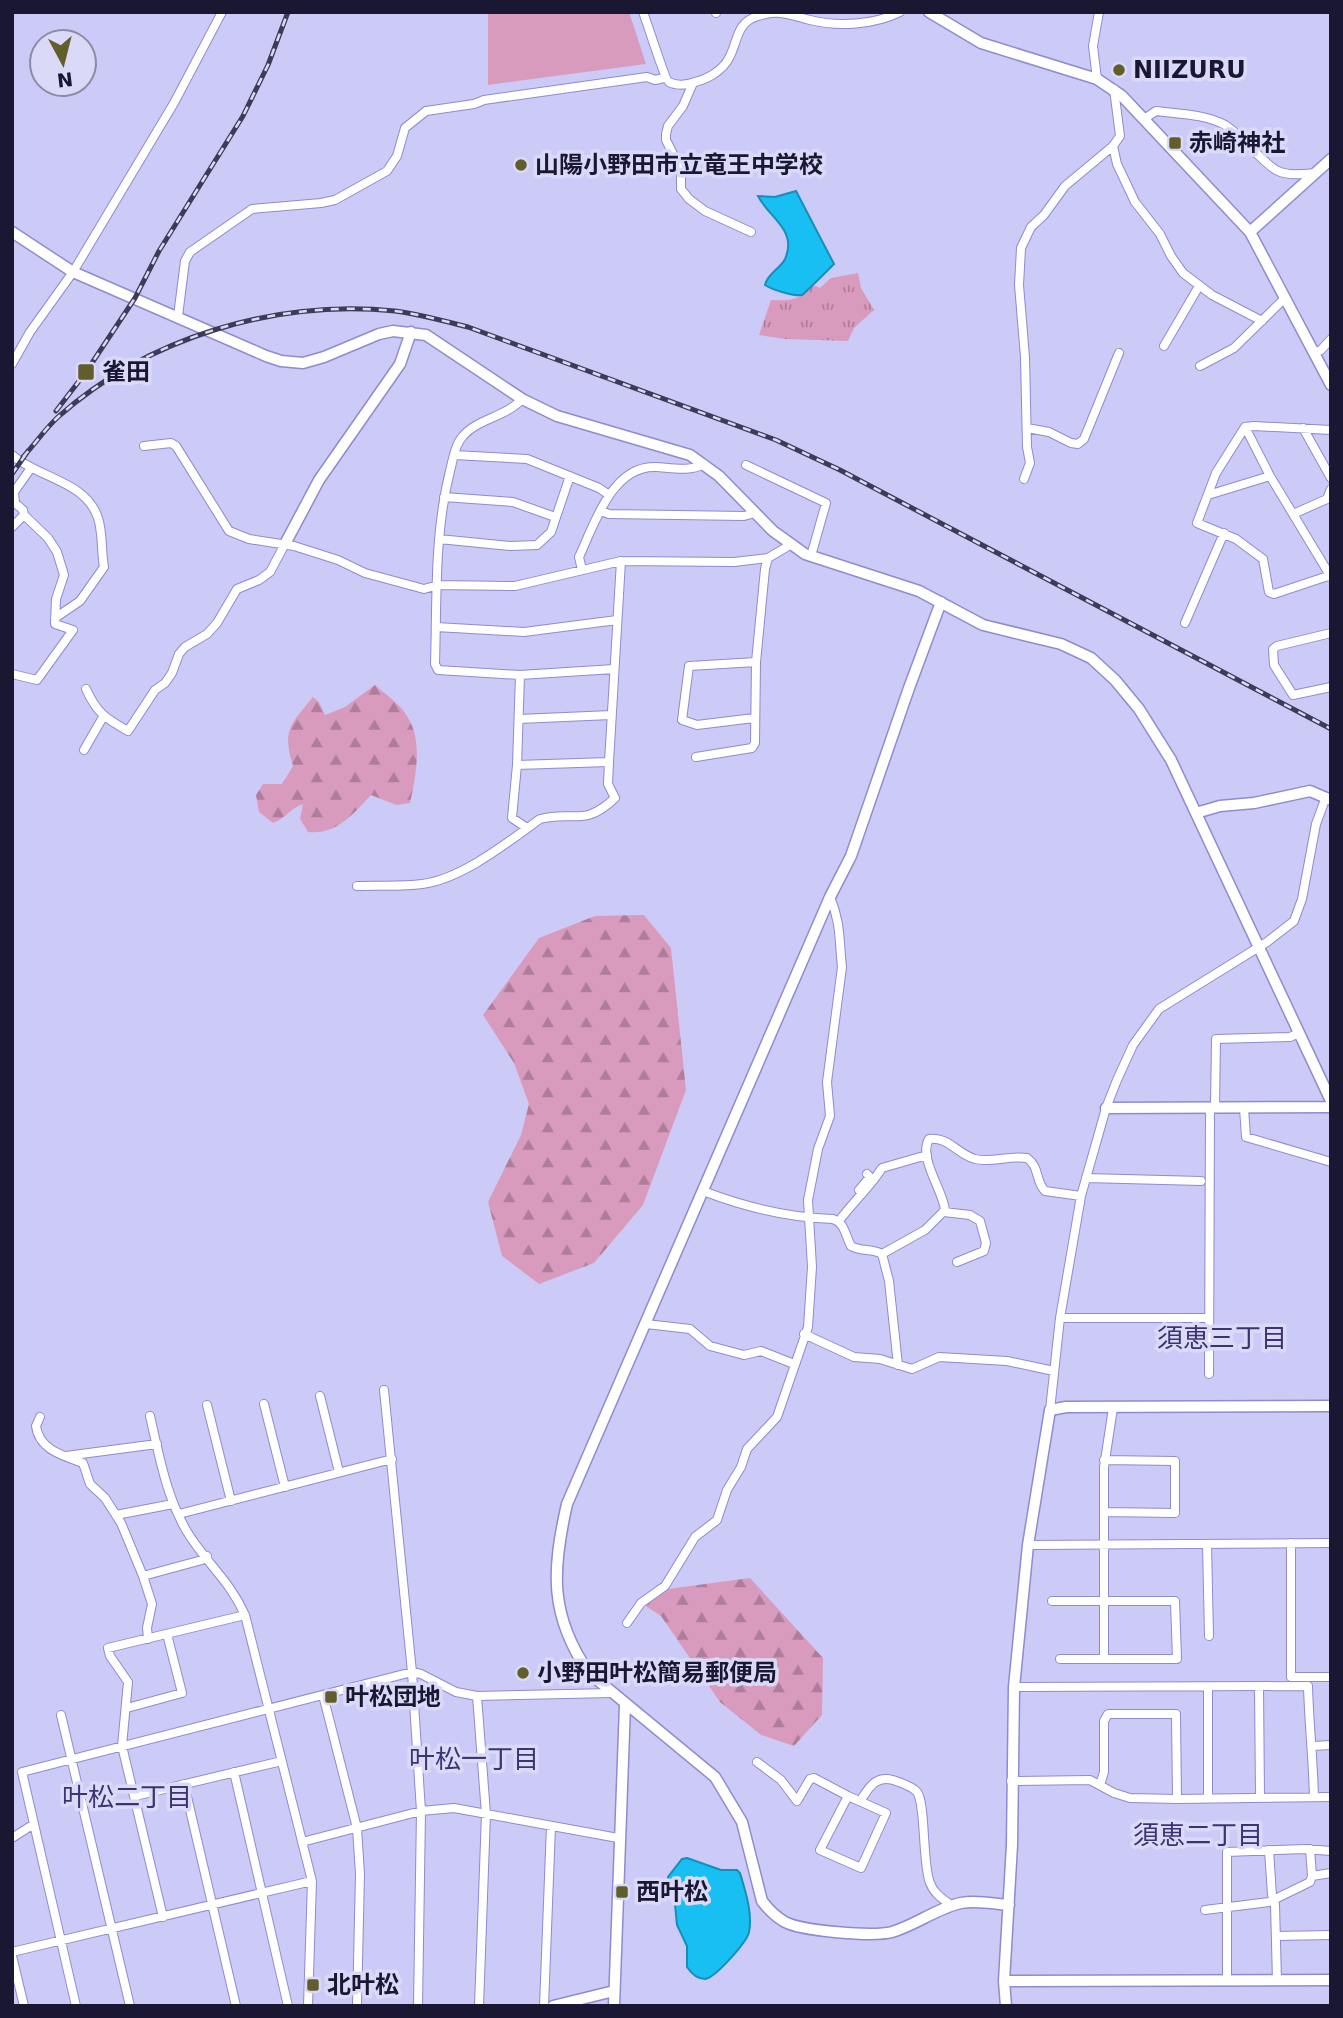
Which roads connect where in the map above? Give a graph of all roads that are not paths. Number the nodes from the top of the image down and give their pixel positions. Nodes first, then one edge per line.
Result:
1 (643, 12) edge
2 (900, 12) edge
3 (929, 12) edge
4 (1099, 12) edge
5 (218, 14) edge
6 (664, 78) junction
7 (1097, 79) junction
8 (693, 83) junction
9 (1114, 89) junction
10 (1144, 119) junction
11 (1113, 146) junction
12 (1331, 159) edge
13 (1316, 173) junction
14 (12, 232) edge
15 (751, 232) dead end
16 (1250, 232) junction
17 (73, 272) junction
18 (1199, 286) junction
19 (1285, 298) junction
20 (178, 316) junction
21 (1262, 321) junction
22 (411, 332) junction
23 (1331, 339) edge
24 (1164, 346) dead end
25 (1314, 352) junction
26 (1119, 353) dead end
27 (12, 364) edge
28 (1200, 366) dead end
29 (1331, 384) edge
30 (522, 399) junction
31 (1245, 427) junction
32 (1027, 428) junction
33 (1303, 428) junction
34 (1331, 430) edge
35 (144, 446) dead end
36 (12, 455) edge
37 (454, 455) junction
38 (704, 464) junction
39 (746, 465) dead end
40 (31, 468) junction
41 (570, 476) junction
42 (1270, 476) junction
43 (1331, 478) edge
44 (1024, 479) dead end
45 (1331, 489) edge
46 (609, 495) junction
47 (1208, 495) junction
48 (444, 497) junction
49 (601, 511) junction
50 (755, 513) junction
51 (1293, 514) junction
52 (24, 515) junction
53 (555, 517) junction
54 (12, 527) edge
55 (1224, 533) junction
56 (439, 539) junction
57 (285, 544) junction
58 (790, 545) junction
59 (811, 556) junction
60 (768, 558) junction
61 (621, 561) junction
62 (582, 570) junction
63 (1330, 575) edge
64 (438, 585) junction
65 (941, 602) junction
66 (55, 618) junction
67 (617, 620) junction
68 (1185, 623) dead end
69 (436, 627) junction
70 (1331, 633) edge
71 (757, 662) junction
72 (614, 669) junction
73 (12, 674) edge
74 (520, 675) junction
75 (1331, 687) edge
76 (86, 689) dead end
77 (611, 715) junction
78 (103, 717) junction
79 (754, 718) junction
80 (519, 719) junction
81 (84, 750) dead end
82 (696, 757) dead end
83 (608, 762) junction
84 (517, 765) junction
85 (1329, 799) edge
86 (1196, 813) junction
87 (527, 828) junction
88 (357, 886) dead end
89 (830, 897) junction
90 (1258, 946) junction
91 (1299, 1033) junction
92 (1331, 1101) edge
93 (1331, 1107) edge
94 (1106, 1108) junction
95 (1212, 1108) junction
96 (1244, 1108) junction
97 (927, 1155) junction
98 (1331, 1162) edge
99 (867, 1174) dead end
100 (1086, 1178) junction
101 (1200, 1181) dead end
102 (703, 1191) junction
103 (1081, 1196) junction
104 (854, 1201) junction
105 (944, 1212) junction
106 (807, 1216) junction
107 (839, 1221) junction
108 (882, 1254) junction
109 (957, 1262) dead end
110 (1060, 1318) junction
111 (1209, 1318) junction
112 (646, 1324) junction
113 (804, 1334) junction
114 (794, 1364) junction
115 (898, 1365) junction
116 (1054, 1371) junction
117 (1209, 1374) dead end
118 (384, 1390) dead end
119 (320, 1396) dead end
120 (264, 1404) dead end
121 (207, 1405) dead end
122 (1331, 1406) edge
123 (1113, 1408) junction
124 (1050, 1410) junction
125 (150, 1416) dead end
126 (40, 1418) dead end
127 (156, 1444) junction
128 (64, 1456) junction
129 (392, 1459) junction
130 (1104, 1460) junction
131 (339, 1472) junction
132 (285, 1487) junction
133 (231, 1501) junction
134 (173, 1504) junction
135 (1104, 1512) junction
136 (116, 1514) junction
137 (179, 1514) junction
138 (1291, 1543) junction
139 (1331, 1543) edge
140 (1207, 1544) junction
141 (1028, 1545) junction
142 (1103, 1545) junction
143 (207, 1556) junction
144 (143, 1576) junction
145 (1052, 1601) dead end
146 (1103, 1601) junction
147 (245, 1615) junction
148 (626, 1623) dead end
149 (167, 1634) junction
150 (1209, 1636) dead end
151 (148, 1639) junction
152 (1104, 1658) junction
153 (1060, 1659) dead end
154 (412, 1672) junction
155 (1331, 1676) edge
156 (1259, 1686) junction
157 (1014, 1687) junction
158 (1208, 1687) junction
159 (612, 1693) junction
160 (323, 1695) junction
161 (477, 1696) junction
162 (625, 1704) junction
163 (127, 1708) junction
164 (269, 1709) junction
165 (61, 1715) dead end
166 (1331, 1745) edge
167 (122, 1746) junction
168 (1313, 1746) junction
169 (73, 1760) junction
170 (282, 1760) junction
171 (757, 1762) dead end
172 (234, 1772) junction
173 (1011, 1781) junction
174 (184, 1784) junction
175 (1100, 1785) junction
176 (135, 1796) junction
177 (848, 1797) junction
178 (1260, 1797) junction
179 (1314, 1797) junction
180 (1331, 1797) edge
181 (1209, 1798) junction
182 (1177, 1800) junction
183 (860, 1801) junction
184 (421, 1811) junction
185 (485, 1814) junction
186 (34, 1824) junction
187 (551, 1826) junction
188 (357, 1828) junction
189 (12, 1838) edge
190 (618, 1838) junction
191 (302, 1842) junction
192 (1311, 1849) junction
193 (1269, 1850) junction
194 (1331, 1851) edge
195 (1331, 1874) edge
196 (1312, 1876) junction
197 (312, 1881) junction
198 (262, 1893) junction
199 (1273, 1900) junction
200 (212, 1905) junction
201 (1009, 1905) junction
202 (952, 1906) junction
203 (1227, 1907) junction
204 (1205, 1910) dead end
205 (163, 1917) junction
206 (112, 1929) junction
207 (1331, 1935) edge
208 (1276, 1936) junction
209 (60, 1941) junction
210 (12, 1954) edge
211 (1227, 1980) junction
212 (1277, 1980) junction
213 (1331, 1980) edge
214 (1004, 1981) junction
215 (614, 1990) junction
216 (24, 2006) edge
217 (76, 2006) edge
218 (130, 2006) edge
219 (236, 2006) edge
220 (288, 2006) edge
221 (308, 2006) edge
222 (357, 2006) edge
223 (418, 2006) edge
224 (479, 2006) edge
225 (544, 2006) edge
226 (553, 2006) edge
227 (614, 2006) edge
228 (1006, 2006) edge

1 - 6 street
2 - 8 street
3 - 7 street
4 - 7 street
5 - 17 street
6 - 8 street
6 - 20 street
7 - 9 street
8 - 15 street
9 - 10 street
9 - 11 street
10 - 13 street
10 - 16 street
11 - 18 street
11 - 32 street
12 - 13 street
13 - 16 street
14 - 17 street
16 - 19 street
17 - 20 street
17 - 27 street
18 - 21 street
18 - 24 street
19 - 21 street
19 - 25 street
20 - 22 street
21 - 28 street
22 - 30 street
22 - 57 street
23 - 25 street
25 - 29 street
26 - 32 street
30 - 37 street
30 - 38 street
31 - 33 street
31 - 42 street
31 - 47 street
32 - 44 street
33 - 34 street
33 - 43 street
35 - 57 street
36 - 40 street
37 - 41 street
37 - 48 street
38 - 46 street
38 - 50 street
39 - 59 street
40 - 52 street
40 - 66 street
41 - 46 street
41 - 53 street
42 - 47 street
42 - 51 street
45 - 51 street
46 - 49 street
47 - 55 street
48 - 53 street
48 - 56 street
49 - 50 street
49 - 62 street
50 - 58 street
51 - 63 street
52 - 54 street
52 - 66 street
53 - 56 street
55 - 63 street
55 - 68 street
56 - 64 street
57 - 64 street
57 - 78 street
58 - 59 street
58 - 60 street
59 - 65 street
60 - 61 street
60 - 71 street
61 - 62 street
61 - 67 street
62 - 64 street
64 - 69 street
65 - 86 street
65 - 89 street
66 - 73 street
67 - 69 street
67 - 72 street
69 - 74 street
70 - 75 street
71 - 79 street
71 - 79 street
72 - 74 street
72 - 77 street
74 - 80 street
76 - 78 street
77 - 80 street
77 - 83 street
78 - 81 street
79 - 82 street
80 - 84 street
83 - 84 street
83 - 87 street
84 - 87 street
85 - 86 street
85 - 90 street
86 - 90 street
87 - 88 street
89 - 102 street
89 - 106 street
90 - 91 street
90 - 94 street
91 - 92 street
91 - 95 street
93 - 96 street
94 - 95 street
94 - 100 street
95 - 96 street
95 - 111 street
96 - 98 street
97 - 103 street
97 - 104 street
97 - 105 street
99 - 104 street
100 - 101 street
100 - 103 street
102 - 106 street
102 - 112 street
103 - 110 street
104 - 107 street
105 - 108 street
105 - 109 street
106 - 107 street
106 - 113 street
107 - 108 street
108 - 115 street
110 - 111 street
110 - 116 street
111 - 117 street
112 - 114 street
112 - 159 street
113 - 114 street
113 - 115 street
114 - 148 street
115 - 116 street
116 - 124 street
118 - 129 street
119 - 131 street
120 - 132 street
121 - 133 street
122 - 123 street
123 - 124 street
123 - 130 street
124 - 141 street
125 - 127 street
126 - 128 street
127 - 128 street
127 - 134 street
128 - 136 street
129 - 131 street
129 - 154 street
130 - 135 street
130 - 135 street
131 - 132 street
132 - 133 street
133 - 137 street
134 - 136 street
134 - 137 street
135 - 142 street
136 - 144 street
137 - 143 street
138 - 139 street
138 - 140 street
138 - 155 street
140 - 142 street
140 - 150 street
141 - 142 street
141 - 157 street
142 - 146 street
143 - 144 street
143 - 147 street
144 - 151 street
145 - 146 street
146 - 152 street
146 - 152 street
147 - 149 street
147 - 164 street
149 - 151 street
149 - 163 street
151 - 163 street
152 - 153 street
154 - 160 street
154 - 161 street
154 - 184 street
156 - 158 street
156 - 168 street
156 - 178 street
157 - 158 street
157 - 173 street
158 - 181 street
159 - 161 street
159 - 162 street
160 - 164 street
160 - 188 street
161 - 185 street
162 - 190 street
162 - 202 street
163 - 167 street
164 - 167 street
164 - 170 street
165 - 169 street
166 - 168 street
167 - 169 street
167 - 176 street
168 - 179 street
169 - 186 street
169 - 206 street
170 - 172 street
170 - 191 street
171 - 177 street
172 - 174 street
172 - 198 street
173 - 175 street
173 - 201 street
174 - 176 street
174 - 200 street
175 - 182 street
175 - 182 street
176 - 205 street
177 - 183 street
177 - 183 street
178 - 179 street
178 - 181 street
179 - 180 street
181 - 182 street
183 - 202 street
184 - 185 street
184 - 188 street
184 - 223 street
185 - 187 street
185 - 224 street
186 - 189 street
186 - 209 street
187 - 190 street
187 - 225 street
188 - 191 street
188 - 222 street
190 - 215 street
191 - 197 street
192 - 193 street
192 - 194 street
192 - 196 street
193 - 199 street
193 - 203 street
195 - 196 street
196 - 199 street
197 - 198 street
197 - 221 street
198 - 200 street
198 - 220 street
199 - 203 street
199 - 208 street
200 - 205 street
200 - 219 street
201 - 202 street
201 - 214 street
203 - 204 street
203 - 211 street
205 - 206 street
206 - 209 street
206 - 218 street
207 - 208 street
208 - 212 street
209 - 210 street
209 - 217 street
210 - 216 street
211 - 212 street
211 - 214 street
212 - 213 street
214 - 228 street
215 - 226 street
215 - 227 street

